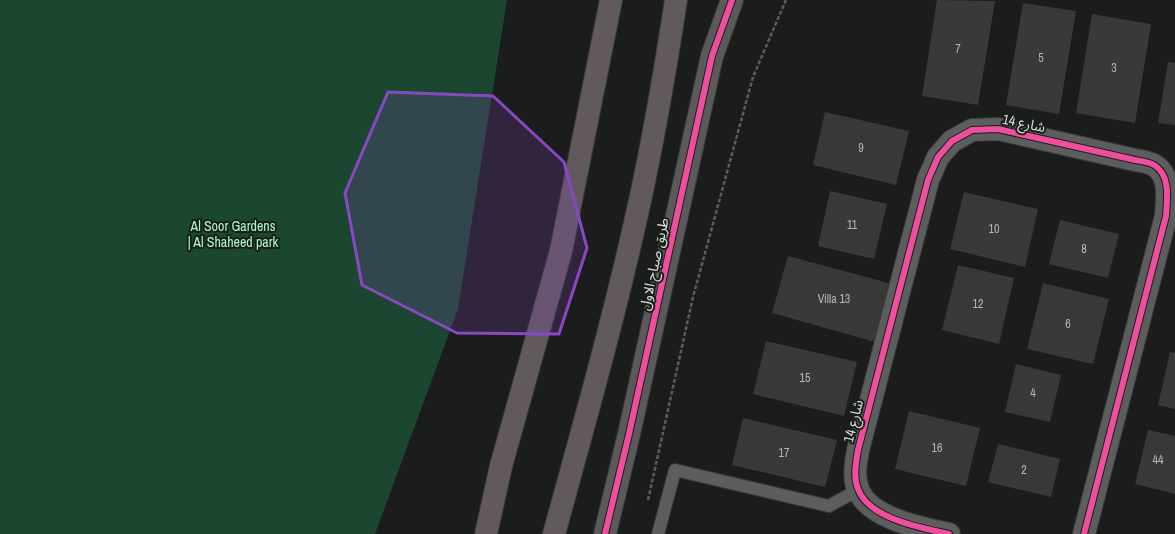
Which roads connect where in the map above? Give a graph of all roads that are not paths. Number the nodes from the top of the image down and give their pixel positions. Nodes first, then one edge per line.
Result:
1 (611, 0) edge
2 (676, 0) edge
3 (732, 0) edge
4 (1169, 172) edge
5 (501, 466) junction
6 (858, 490) junction
7 (477, 534) edge
8 (486, 534) edge
9 (554, 534) edge
10 (605, 534) edge
11 (658, 534) edge
12 (949, 534) edge
13 (1084, 534) edge

1 - 5 highway
2 - 9 highway, طريق صباح الاول
3 - 10 street, طريق صباح الاول
4 - 6 street, شارع 14
4 - 13 street, شارع 14
5 - 7 highway
5 - 8 highway
6 - 11 lane
6 - 12 street

